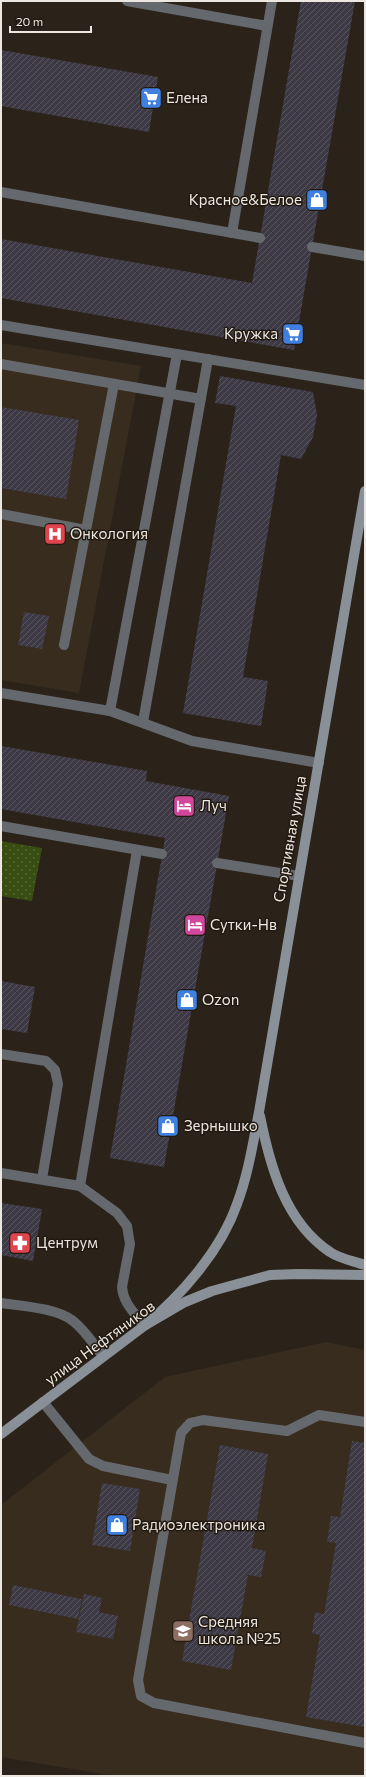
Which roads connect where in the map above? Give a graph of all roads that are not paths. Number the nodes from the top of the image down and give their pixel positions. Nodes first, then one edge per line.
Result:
1 (127, 1) edge
2 (272, 1) edge
3 (267, 26) junction
4 (1, 192) edge
5 (232, 233) junction
6 (260, 238) dead end
7 (312, 247) dead end
8 (365, 256) edge
9 (1, 325) edge
10 (177, 354) junction
11 (208, 359) junction
12 (1, 364) edge
13 (114, 384) junction
14 (365, 385) edge
15 (169, 393) junction
16 (201, 399) junction
17 (365, 491) edge
18 (1, 514) edge
19 (86, 530) junction
20 (64, 646) dead end
21 (1, 693) edge
22 (110, 711) junction
23 (143, 722) junction
24 (319, 763) junction
25 (1, 826) edge
26 (137, 850) junction
27 (162, 854) dead end
28 (217, 863) dead end
29 (299, 876) junction
30 (1, 1054) edge
31 (259, 1112) junction
32 (1, 1173) edge
33 (42, 1180) junction
34 (80, 1186) junction
35 (365, 1265) edge
36 (365, 1275) edge
37 (1, 1303) edge
38 (144, 1326) junction
39 (103, 1356) junction
40 (44, 1402) junction
41 (365, 1422) edge
42 (1, 1434) edge
43 (172, 1480) junction
44 (365, 1742) edge

1 - 3 lane
2 - 3 lane
3 - 5 lane
4 - 5 lane
5 - 6 lane
7 - 8 lane
9 - 10 lane
10 - 11 lane
10 - 15 lane
11 - 14 lane
11 - 16 lane
12 - 13 lane
13 - 15 lane
13 - 19 lane
15 - 16 lane
15 - 22 lane
16 - 23 lane
17 - 24 street, Спортивная улица
18 - 19 lane
19 - 20 lane
21 - 22 lane
22 - 23 lane
23 - 24 lane
24 - 29 street, Спортивная улица
25 - 26 lane
26 - 27 lane
26 - 34 lane
28 - 29 lane
29 - 31 street, Спортивная улица
30 - 33 lane
31 - 35 street
31 - 38 street, Спортивная улица
32 - 33 lane
33 - 34 lane
34 - 38 lane
36 - 38 street, улица Нефтяников
37 - 39 lane
38 - 39 street, улица Нефтяников
39 - 40 street, улица Нефтяников
40 - 42 street, улица Нефтяников
40 - 43 lane
41 - 43 lane
43 - 44 lane

